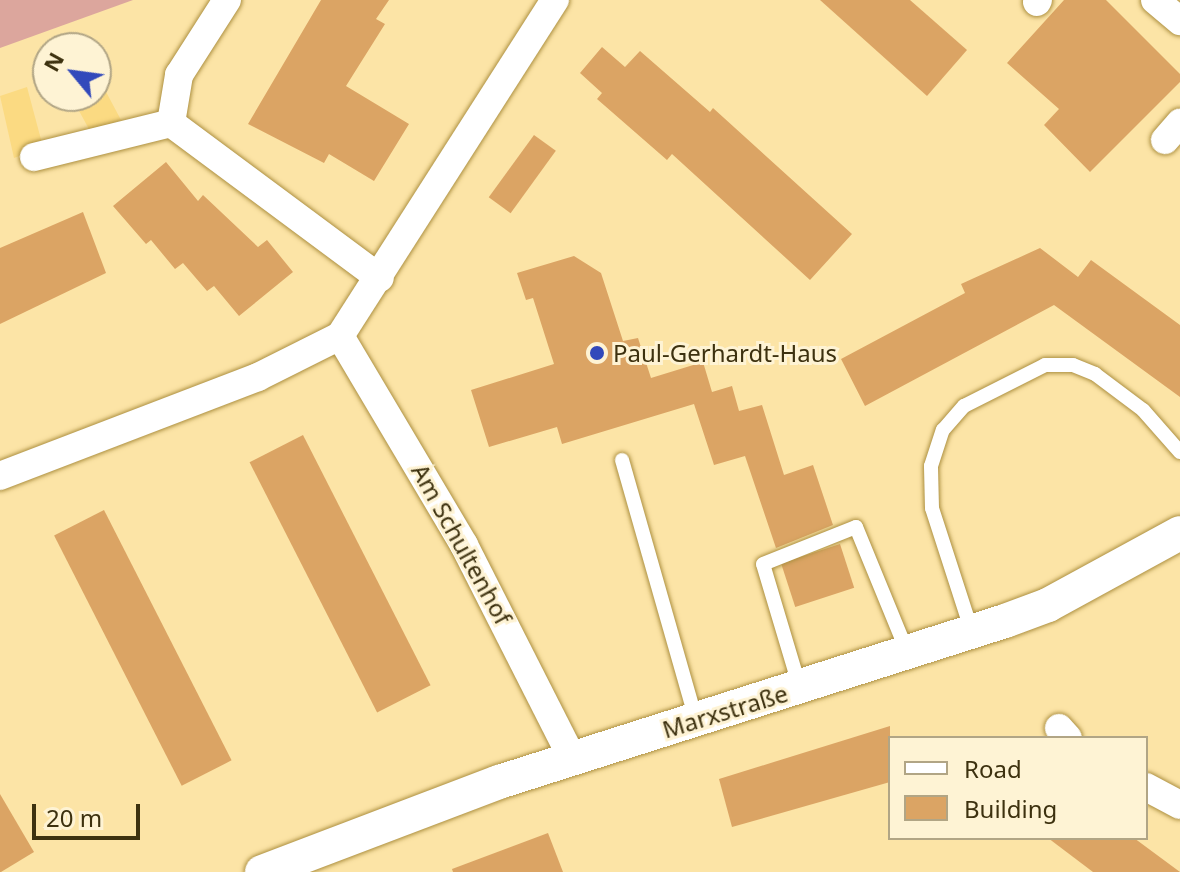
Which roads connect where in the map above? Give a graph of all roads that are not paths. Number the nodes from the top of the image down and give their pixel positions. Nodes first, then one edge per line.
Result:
1 (227, 0) edge
2 (555, 0) edge
3 (1155, 0) edge
4 (1180, 21) edge
5 (171, 123) junction
6 (34, 157) dead end
7 (380, 278) junction
8 (340, 336) junction
9 (1180, 452) edge
10 (622, 460) dead end
11 (0, 476) edge
12 (1180, 533) edge
13 (972, 632) junction
14 (909, 655) junction
15 (800, 688) junction
16 (696, 719) junction
17 (572, 758) junction
18 (1148, 788) edge
19 (1180, 805) edge
20 (262, 872) edge

1 - 5 street
2 - 7 street
3 - 4 street
5 - 6 street
5 - 7 street
7 - 8 street
8 - 11 street
8 - 17 street, Am Schultenhof
9 - 13 lane
10 - 16 lane
12 - 13 street, Marxstraße
13 - 14 street, Marxstraße
14 - 15 street, Marxstraße
14 - 15 lane
15 - 16 street, Marxstraße
16 - 17 street, Marxstraße
17 - 20 street, Marxstraße
18 - 19 street

